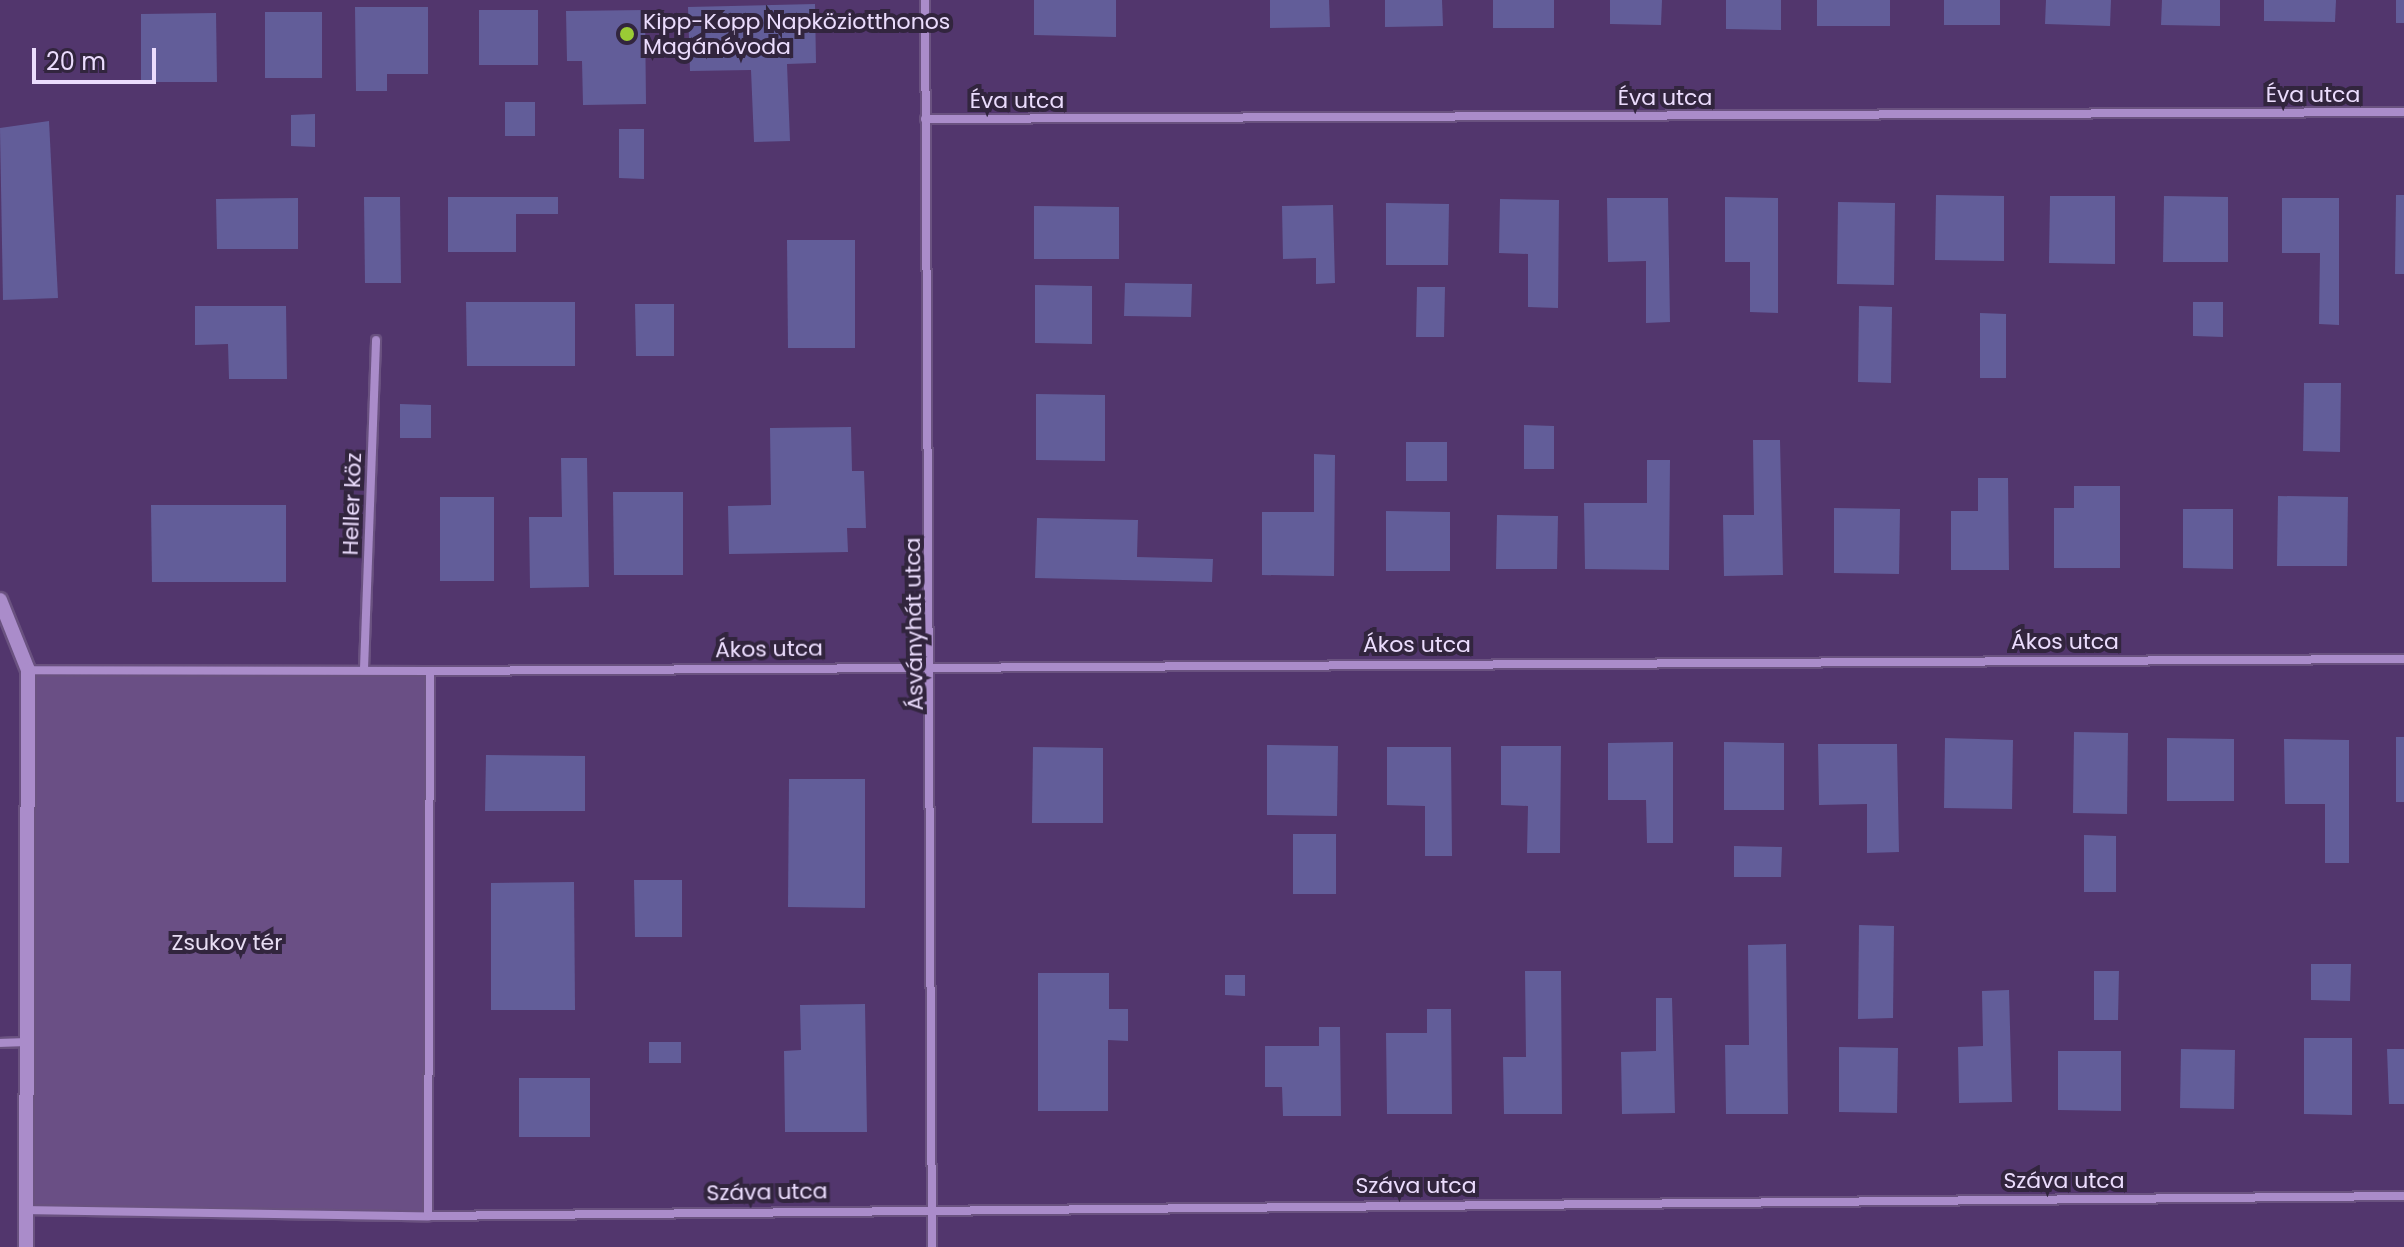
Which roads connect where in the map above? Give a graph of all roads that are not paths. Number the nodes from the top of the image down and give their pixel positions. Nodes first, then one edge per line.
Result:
1 (925, 0) edge
2 (2404, 112) edge
3 (925, 119) junction
4 (376, 340) dead end
5 (0, 600) edge
6 (2404, 659) edge
7 (933, 666) junction
8 (364, 669) junction
9 (28, 670) junction
10 (430, 671) junction
11 (23, 1042) junction
12 (0, 1043) edge
13 (2404, 1196) edge
14 (931, 1207) junction
15 (26, 1210) junction
16 (428, 1216) junction
17 (26, 1247) edge
18 (932, 1247) edge

1 - 3 street, Ásványhát utca
2 - 3 street, Éva utca
3 - 7 street, Ásványhát utca
4 - 8 street, Heller köz
5 - 9 street
6 - 7 street, Ákos utca
7 - 10 street, Ákos utca
7 - 14 street, Ásványhát utca
8 - 9 street
8 - 10 street
9 - 11 street
10 - 16 street
11 - 12 street
11 - 15 street
13 - 14 street, Száva utca
14 - 16 street, Száva utca
14 - 18 street, Ásványhát utca
15 - 16 street
15 - 17 street

